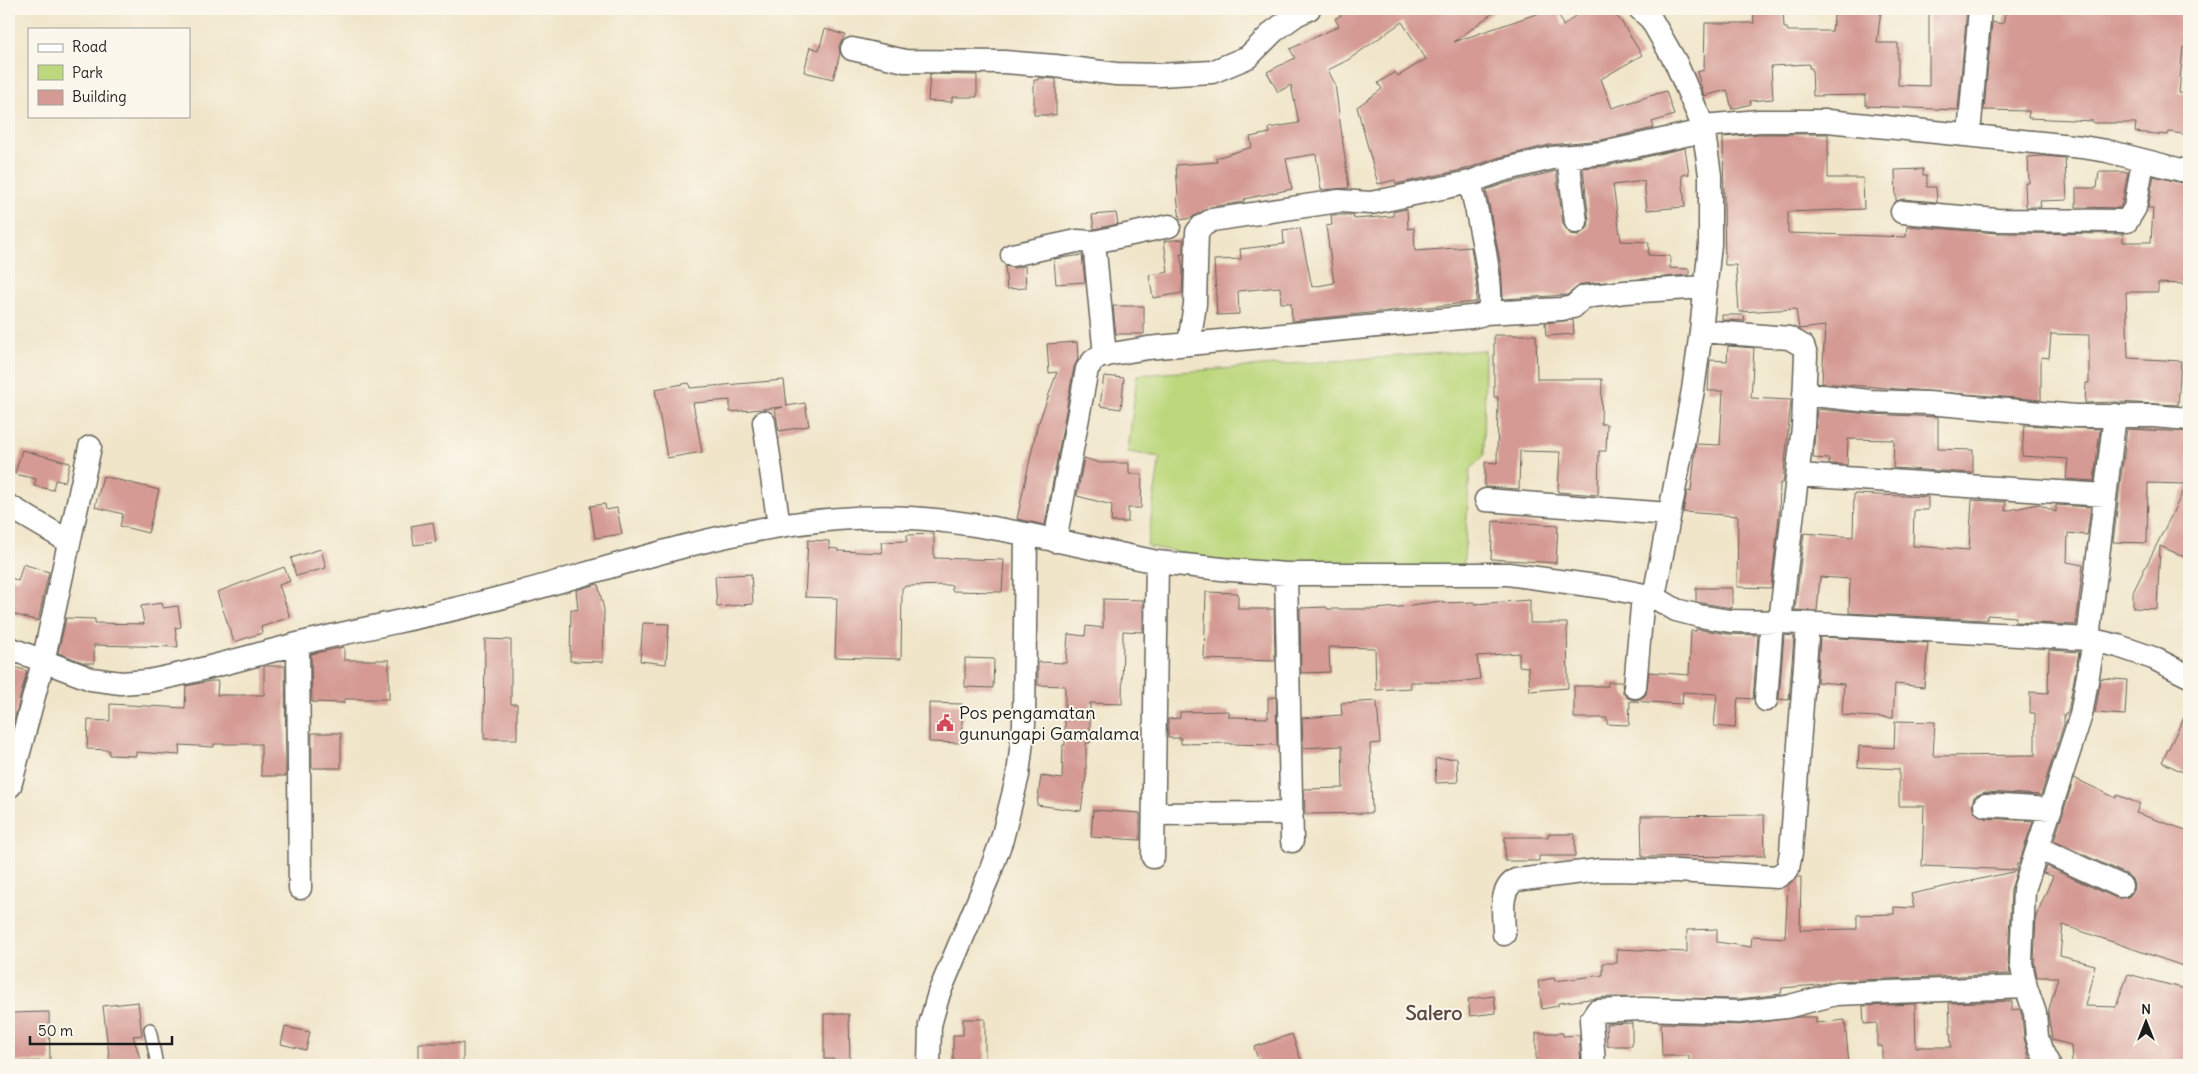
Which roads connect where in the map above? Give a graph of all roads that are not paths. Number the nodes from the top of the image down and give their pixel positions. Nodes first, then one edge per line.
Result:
1 (1310, 9) edge
2 (1640, 9) edge
3 (1980, 9) edge
4 (852, 49) dead end
5 (1703, 128) junction
6 (1969, 134) junction
7 (1568, 157) junction
8 (2143, 161) junction
9 (2189, 172) edge
10 (1470, 182) junction
11 (1902, 212) dead end
12 (1576, 222) dead end
13 (1169, 226) dead end
14 (1094, 242) junction
15 (1012, 255) dead end
16 (1706, 287) junction
17 (1485, 312) junction
18 (1701, 331) junction
19 (1189, 344) junction
20 (1105, 356) junction
21 (1804, 394) junction
22 (2115, 416) junction
23 (2189, 419) edge
24 (764, 422) dead end
25 (90, 447) dead end
26 (1798, 475) junction
27 (2105, 494) junction
28 (1486, 500) dead end
29 (9, 506) edge
30 (1669, 514) junction
31 (779, 526) junction
32 (1026, 534) junction
33 (68, 541) junction
34 (1054, 541) junction
35 (1157, 562) junction
36 (1286, 574) junction
37 (1649, 596) junction
38 (1776, 622) junction
39 (1808, 624) junction
40 (2091, 640) junction
41 (298, 644) junction
42 (9, 648) edge
43 (44, 662) junction
44 (2189, 676) edge
45 (1635, 687) dead end
46 (1766, 700) dead end
47 (10, 786) edge
48 (1985, 805) dead end
49 (2051, 809) junction
50 (1292, 813) junction
51 (1155, 814) junction
52 (1292, 841) dead end
53 (2038, 848) junction
54 (1153, 857) dead end
55 (2121, 886) dead end
56 (300, 888) dead end
57 (1504, 934) dead end
58 (2026, 986) junction
59 (150, 1029) dead end
60 (157, 1065) edge
61 (929, 1065) edge
62 (1594, 1065) edge
63 (2049, 1065) edge

1 - 4 street
2 - 5 street
3 - 6 street
5 - 6 street
5 - 7 street
5 - 16 street
6 - 8 street
7 - 10 street
7 - 12 street
8 - 9 street
8 - 11 street
10 - 17 street
10 - 19 street
13 - 14 street
14 - 15 street
14 - 20 street
16 - 17 street
16 - 18 street
17 - 19 street
18 - 21 street
18 - 30 street
19 - 20 street
20 - 34 street
21 - 22 street
21 - 26 street
22 - 23 street
22 - 27 street
24 - 31 street
25 - 33 street
26 - 27 street
26 - 38 street
27 - 40 street
28 - 30 street
29 - 33 street
30 - 37 street
31 - 32 street
31 - 41 street
32 - 34 street
32 - 61 street
33 - 43 street
34 - 35 street
35 - 36 street
35 - 51 street
36 - 37 street
36 - 50 street
37 - 38 street
37 - 45 street
38 - 39 street
38 - 46 street
39 - 40 street
39 - 57 street
40 - 44 street
40 - 49 street
41 - 43 street
41 - 56 street
42 - 43 street
43 - 47 street
48 - 49 street
49 - 53 street
50 - 51 street
50 - 52 street
51 - 54 street
53 - 55 street
53 - 58 street
58 - 62 street
58 - 63 street
59 - 60 lane

